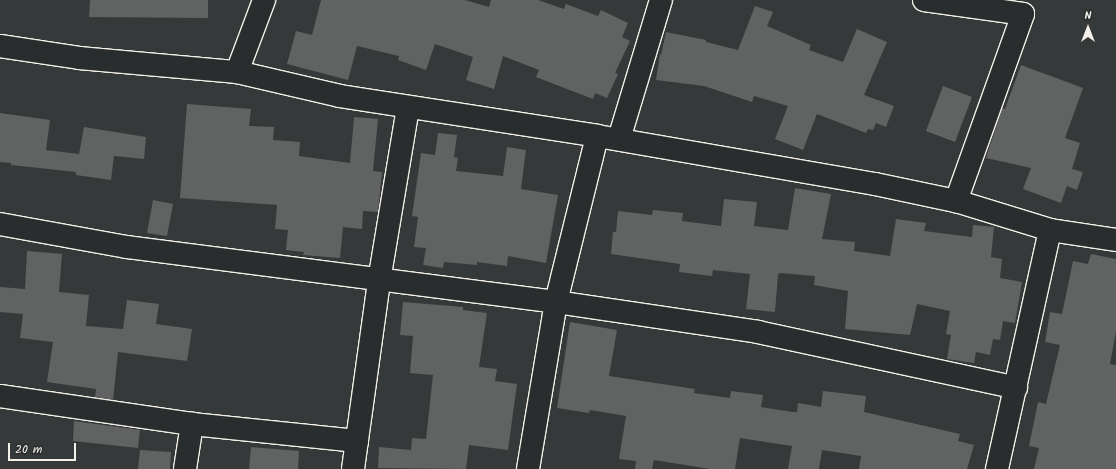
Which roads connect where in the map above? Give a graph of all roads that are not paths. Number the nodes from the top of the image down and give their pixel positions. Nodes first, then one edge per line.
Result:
1 (264, 0) edge
2 (661, 0) edge
3 (924, 0) edge
4 (0, 46) edge
5 (237, 72) junction
6 (408, 107) junction
7 (597, 136) junction
8 (619, 139) junction
9 (956, 202) junction
10 (0, 224) edge
11 (1050, 230) junction
12 (1116, 240) edge
13 (379, 281) junction
14 (556, 302) junction
15 (1016, 388) junction
16 (0, 396) edge
17 (192, 424) junction
18 (356, 441) junction
19 (534, 468) edge
20 (185, 469) edge
21 (353, 469) edge
22 (997, 469) edge

1 - 5 street
2 - 8 street
3 - 9 street
4 - 5 street
5 - 6 street
6 - 7 street
6 - 13 street
7 - 8 street
7 - 14 street
8 - 9 street
9 - 11 street
10 - 13 street
11 - 12 street
11 - 15 street
13 - 14 street
13 - 18 street
14 - 15 street
14 - 19 street
15 - 22 street
16 - 17 street
17 - 18 street
17 - 20 street
18 - 21 street

